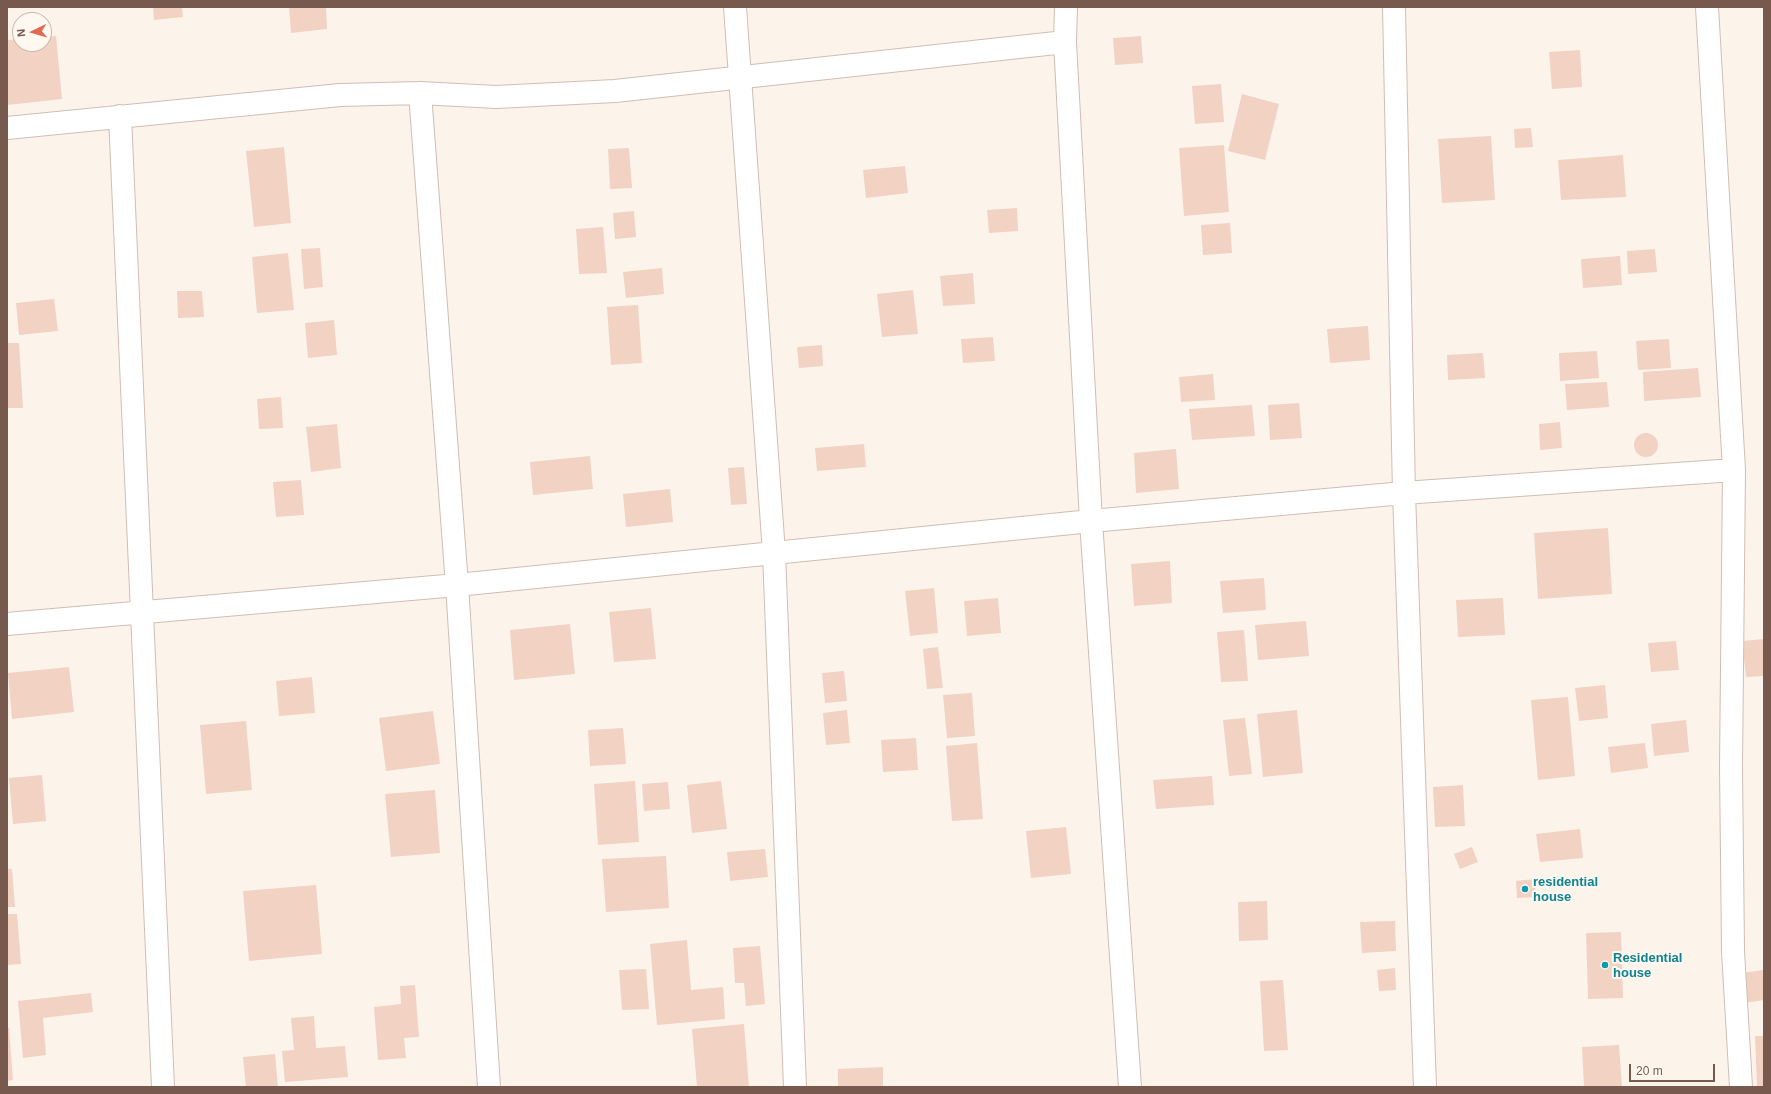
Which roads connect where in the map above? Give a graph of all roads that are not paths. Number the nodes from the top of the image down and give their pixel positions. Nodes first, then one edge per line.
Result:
1 (735, 7) edge
2 (1066, 7) edge
3 (1394, 7) edge
4 (1707, 7) edge
5 (1065, 42) junction
6 (741, 77) junction
7 (420, 93) junction
8 (120, 116) junction
9 (7, 128) edge
10 (1734, 470) junction
11 (1404, 493) junction
12 (1091, 521) junction
13 (774, 553) junction
14 (457, 585) junction
15 (142, 614) junction
16 (7, 624) edge
17 (163, 1087) edge
18 (489, 1087) edge
19 (795, 1087) edge
20 (1130, 1087) edge
21 (1425, 1087) edge
22 (1742, 1087) edge

1 - 6 street
2 - 5 street
3 - 11 street
4 - 10 street
5 - 6 street
5 - 12 street
6 - 7 street
6 - 13 street
7 - 8 street
7 - 14 street
8 - 9 street
8 - 15 street
10 - 11 street
10 - 22 street
11 - 12 street
11 - 21 street
12 - 13 street
12 - 20 street
13 - 14 street
13 - 19 street
14 - 15 street
14 - 18 street
15 - 16 street
15 - 17 street

